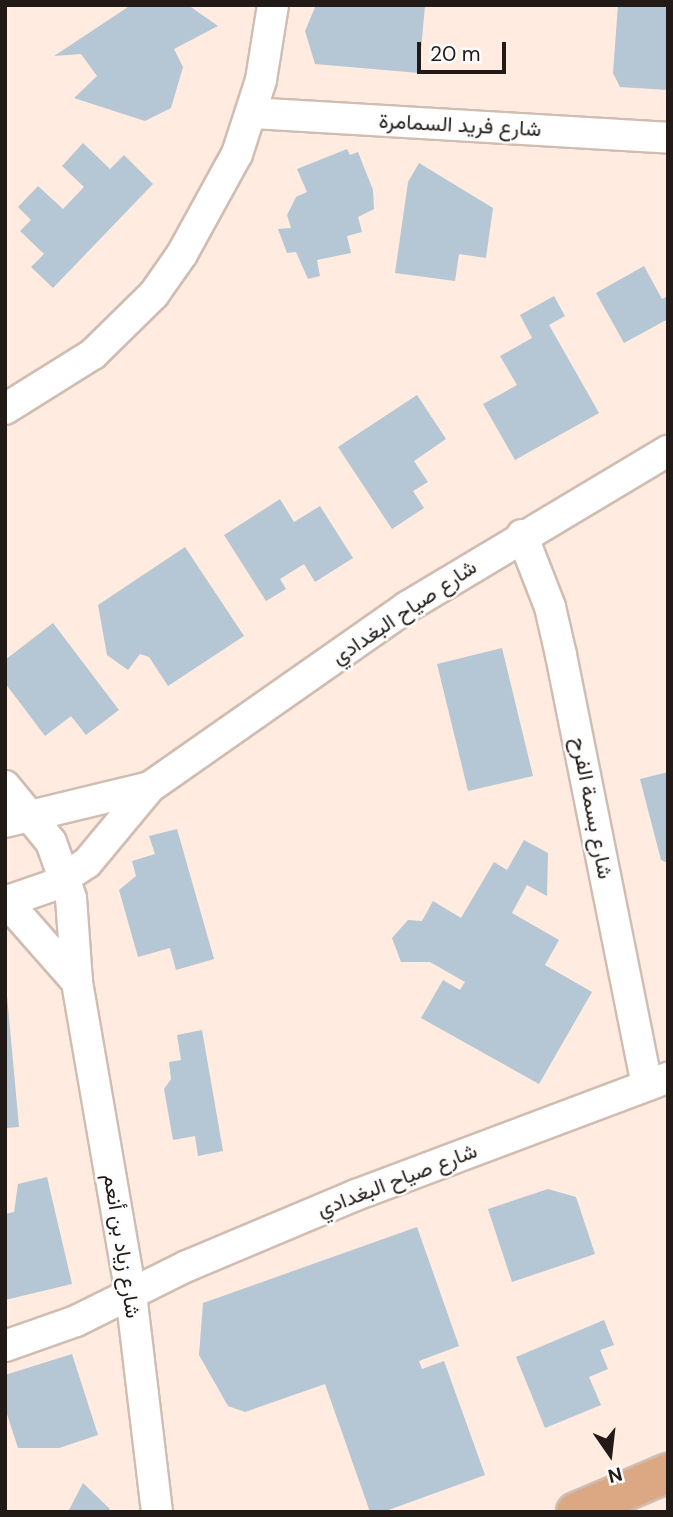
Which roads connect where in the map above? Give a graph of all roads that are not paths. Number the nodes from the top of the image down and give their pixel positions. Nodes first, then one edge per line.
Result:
1 (274, 5) edge
2 (252, 113) junction
3 (668, 138) edge
4 (5, 409) edge
5 (668, 451) edge
6 (522, 535) junction
7 (5, 786) edge
8 (150, 787) junction
9 (19, 818) edge
10 (66, 878) junction
11 (6, 901) edge
12 (77, 982) junction
13 (658, 1082) edge
14 (131, 1294) junction
15 (5, 1346) edge
16 (668, 1473) edge
17 (158, 1512) edge
18 (576, 1512) edge

1 - 2 street
2 - 3 street, شارع فريد السمامرة
2 - 4 street
5 - 6 street, شارع صياح البغدادي
6 - 8 street, شارع صياح البغدادي
6 - 13 street, شارع بسمة الفرح
7 - 9 street, شارع زياد بن أنعم
8 - 9 street, شارع صياح البغدادي
8 - 10 street, شارع صياح البغدادي
9 - 10 street, شارع زياد بن أنعم
10 - 11 street, شارع صياح البغدادي
10 - 12 street, شارع زياد بن أنعم
11 - 12 street
12 - 14 street, شارع زياد بن أنعم
13 - 14 street, شارع صياح البغدادي
14 - 15 street, شارع صياح البغدادي
14 - 17 street, شارع زياد بن أنعم
16 - 18 main road

